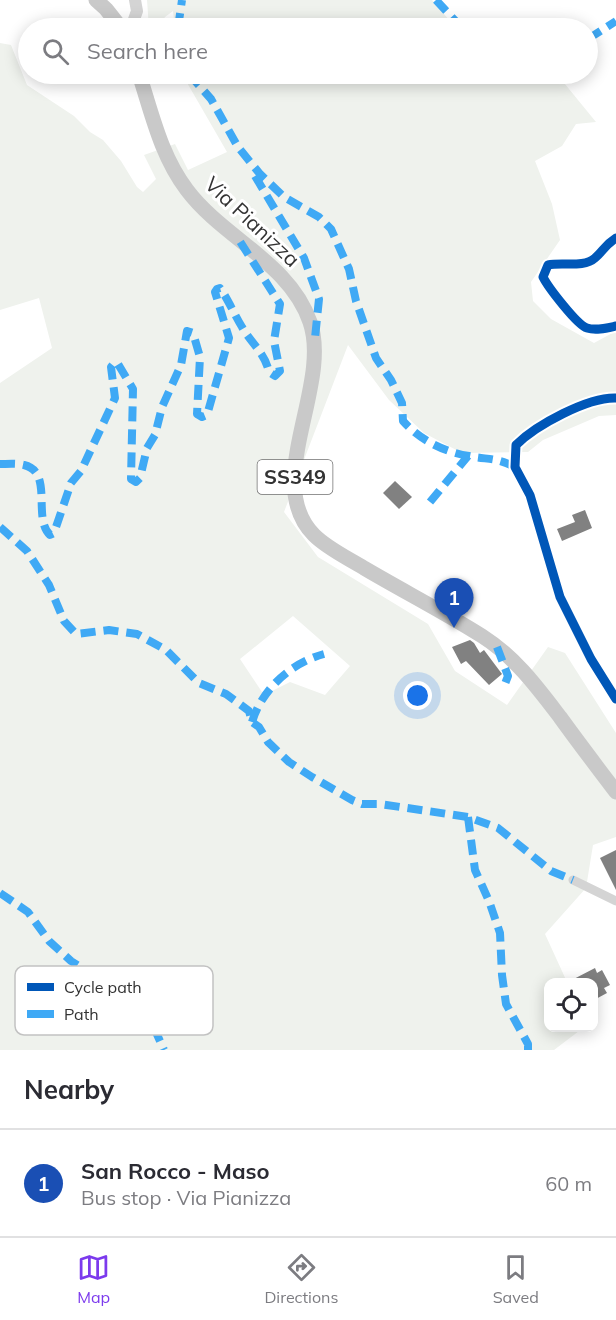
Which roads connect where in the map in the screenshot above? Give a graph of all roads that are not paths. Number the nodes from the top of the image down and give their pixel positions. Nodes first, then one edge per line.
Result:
1 (96, 0) edge
2 (135, 0) edge
3 (113, 18) edge
4 (134, 18) edge
5 (142, 84) edge
6 (616, 238) edge
7 (616, 326) edge
8 (616, 398) edge
9 (616, 699) edge
10 (616, 792) edge
11 (573, 880) dead end
12 (616, 901) edge

1 - 3 main road
2 - 4 street
5 - 10 main road, Via Pianizza / SS349
6 - 7 street
8 - 9 street
11 - 12 street

